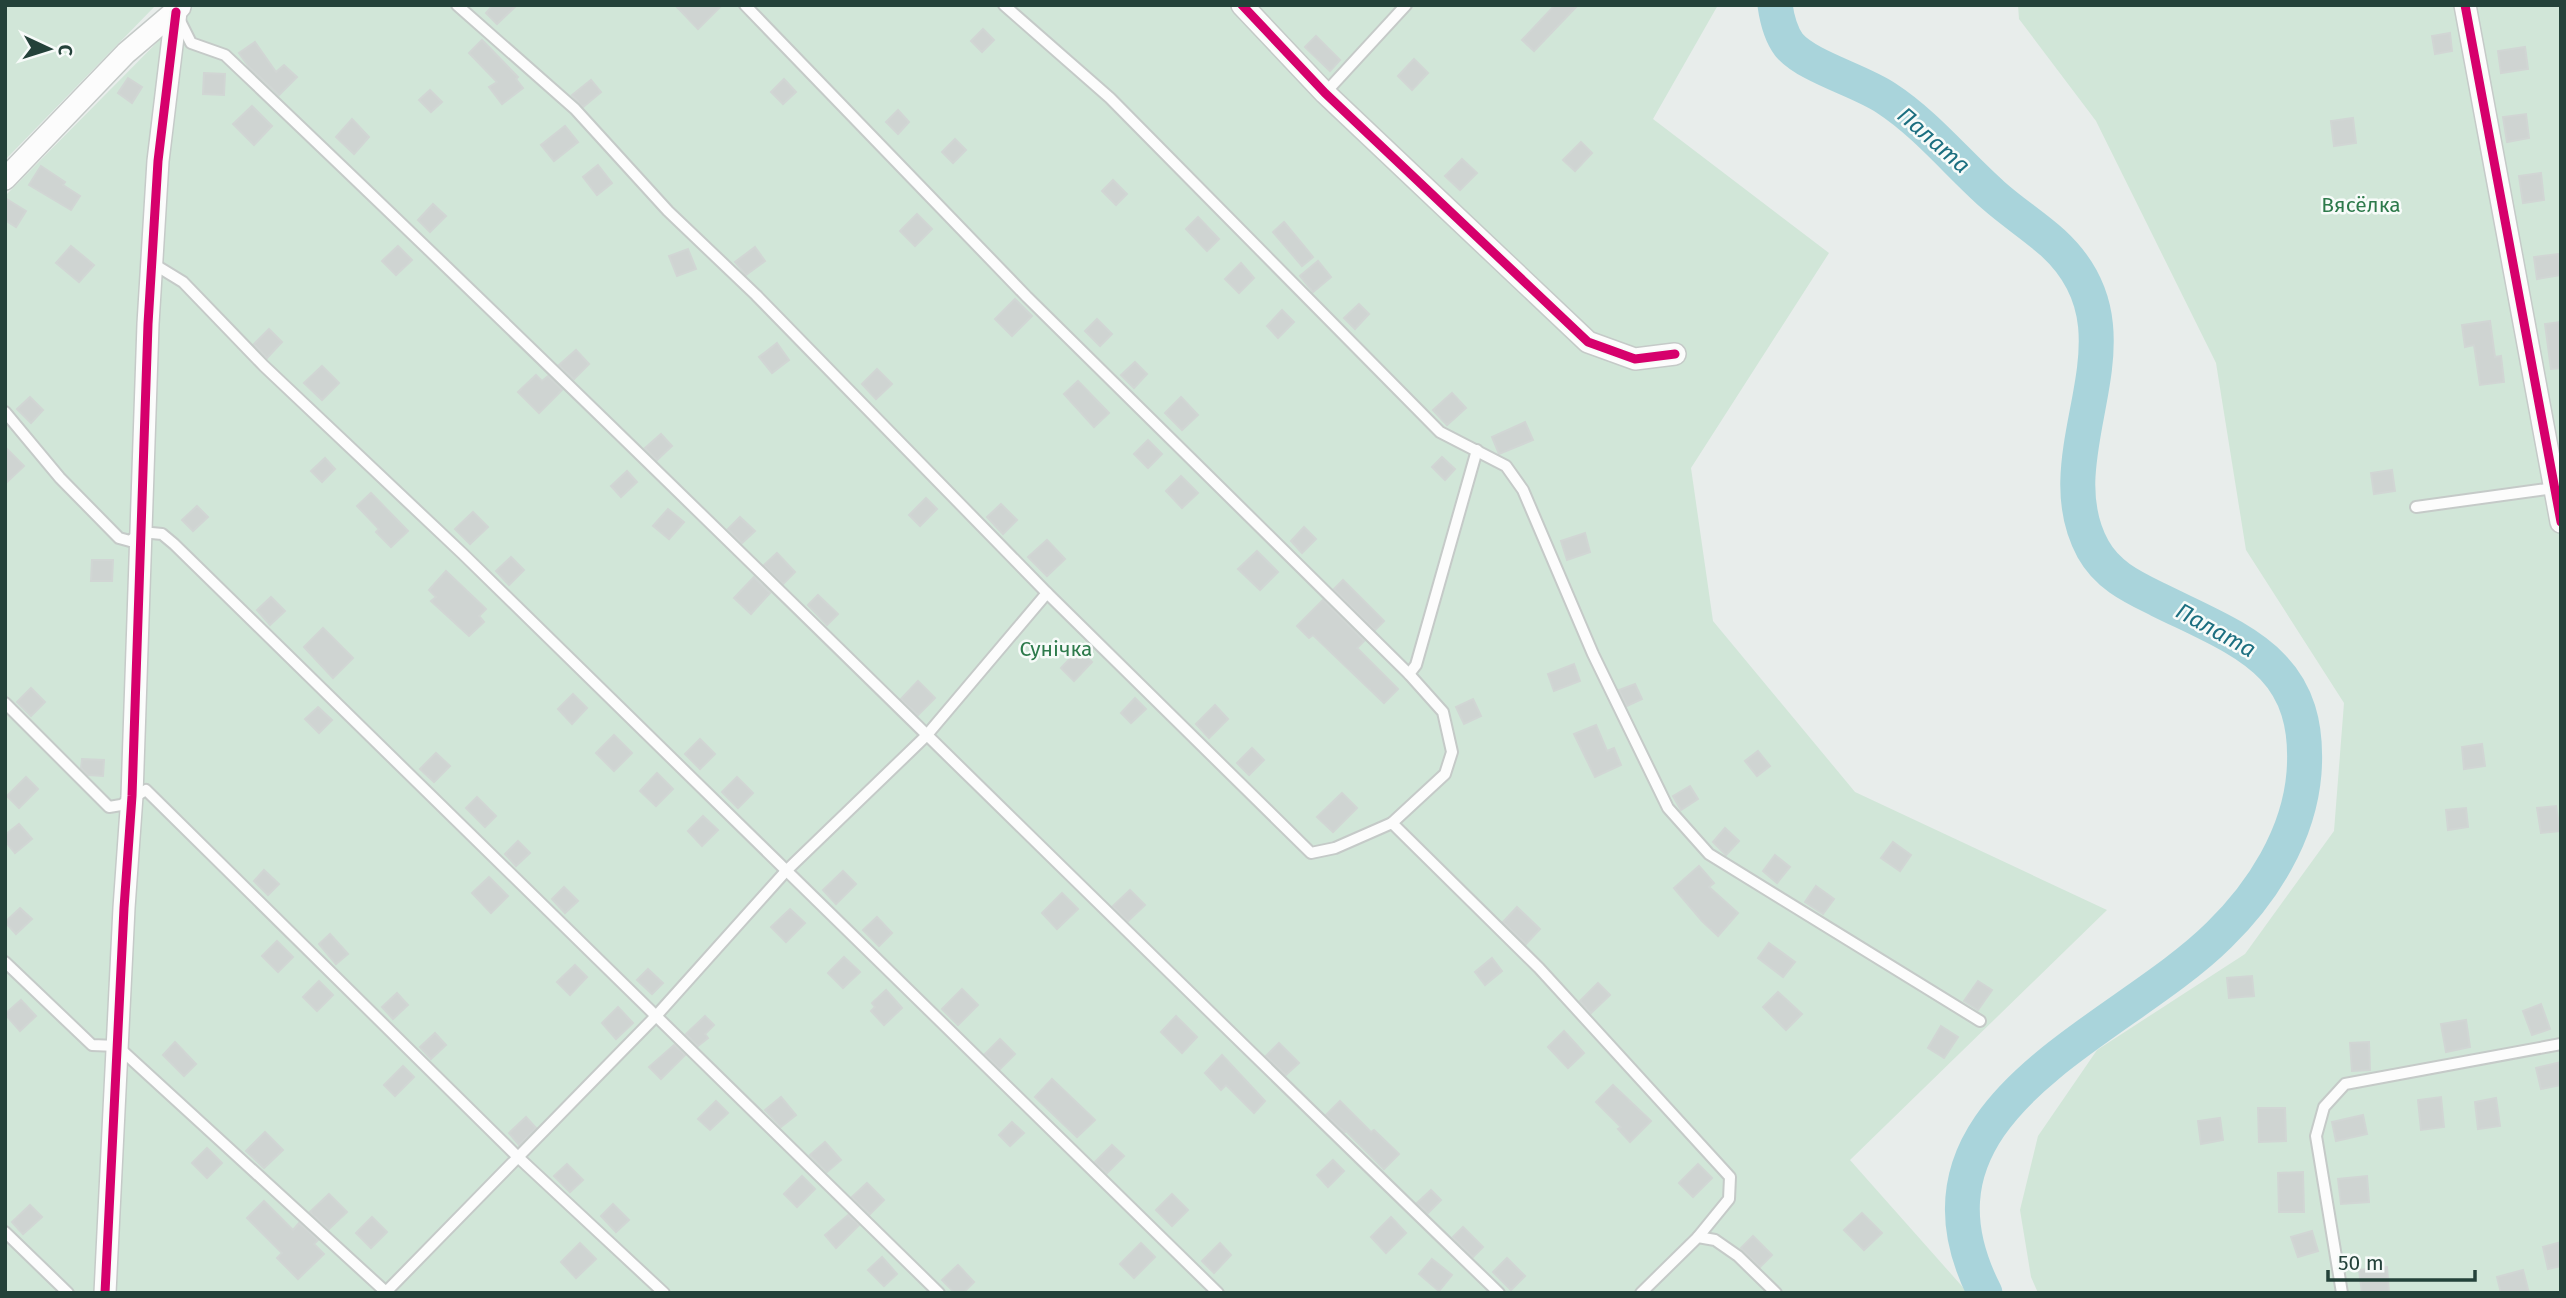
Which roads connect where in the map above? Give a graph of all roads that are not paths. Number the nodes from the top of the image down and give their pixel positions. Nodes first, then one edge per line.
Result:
1 (457, 5) edge
2 (745, 5) edge
3 (1004, 5) edge
4 (1242, 5) edge
5 (1406, 5) edge
6 (2465, 5) edge
7 (178, 7) edge
8 (1325, 93) junction
9 (5, 179) edge
10 (152, 263) junction
11 (1675, 354) dead end
12 (5, 412) edge
13 (1477, 450) junction
14 (2554, 488) junction
15 (2416, 507) dead end
16 (2561, 522) edge
17 (141, 533) junction
18 (1047, 593) junction
19 (1409, 674) junction
20 (5, 703) edge
21 (926, 736) junction
22 (132, 796) junction
23 (1392, 823) junction
24 (786, 871) junction
25 (5, 962) edge
26 (656, 1016) junction
27 (1980, 1021) dead end
28 (2561, 1044) edge
29 (117, 1046) junction
30 (519, 1158) junction
31 (5, 1232) edge
32 (1698, 1237) junction
33 (386, 1292) edge
34 (68, 1293) edge
35 (105, 1293) edge
36 (664, 1293) edge
37 (939, 1293) edge
38 (1218, 1293) edge
39 (1499, 1293) edge
40 (1641, 1293) edge
41 (1776, 1293) edge
42 (2342, 1293) edge

1 - 18 lane
2 - 19 lane
3 - 13 lane
4 - 8 street
5 - 8 lane
6 - 14 street
7 - 9 street
7 - 10 street
7 - 21 lane
8 - 11 street
10 - 17 street
10 - 24 lane
12 - 17 lane
13 - 19 lane
13 - 27 lane
14 - 15 lane
14 - 16 street
17 - 22 street
17 - 26 lane
18 - 21 lane
18 - 23 lane
19 - 23 lane
20 - 22 lane
21 - 24 lane
21 - 39 lane
22 - 29 street
22 - 30 lane
23 - 32 lane
24 - 26 lane
24 - 38 lane
25 - 29 lane
26 - 30 lane
26 - 37 lane
28 - 42 lane
29 - 33 lane
29 - 35 street
30 - 33 lane
30 - 36 lane
31 - 34 lane
32 - 40 lane
32 - 41 lane

